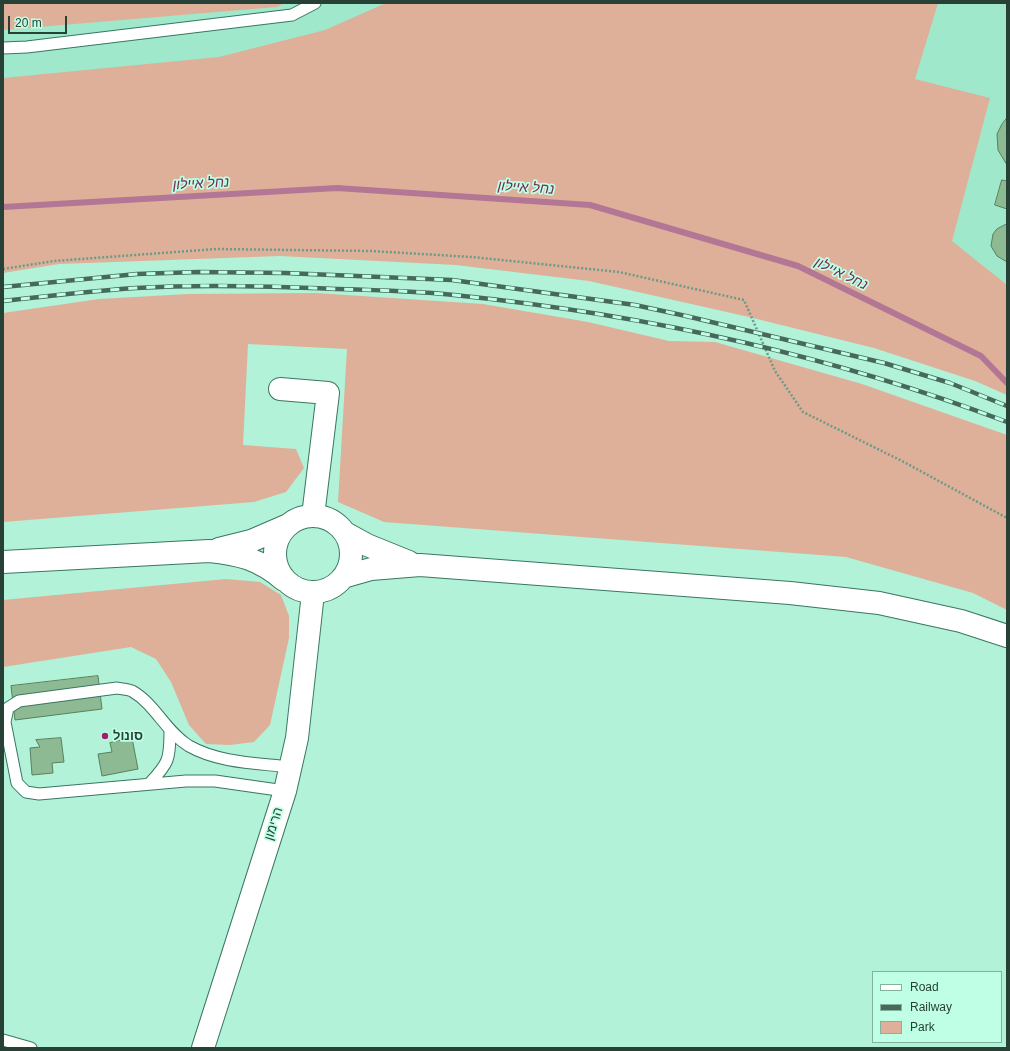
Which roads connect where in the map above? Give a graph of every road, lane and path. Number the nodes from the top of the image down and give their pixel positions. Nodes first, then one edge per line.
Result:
1 (315, 3) edge
2 (3, 48) edge
3 (3, 269) edge
4 (280, 389) dead end
5 (313, 516) junction
6 (1007, 518) edge
7 (288, 525) junction
8 (345, 533) junction
9 (208, 551) junction
10 (3, 562) edge
11 (420, 565) junction
12 (343, 577) junction
13 (284, 580) junction
14 (313, 593) junction
15 (1007, 636) edge
16 (170, 731) junction
17 (290, 767) junction
18 (149, 784) junction
19 (285, 791) junction
20 (3, 1040) edge
21 (31, 1048) edge
22 (203, 1048) edge

1 - 2 lane
3 - 6 path
4 - 5 main road
5 - 7 main road
5 - 8 main road
7 - 9 main road
7 - 13 main road
8 - 11 main road
8 - 12 main road
9 - 10 main road
9 - 13 main road
11 - 12 main road
11 - 15 main road
12 - 14 main road
13 - 14 main road
14 - 17 main road, הרימון
16 - 17 lane
16 - 18 lane
16 - 18 lane
17 - 19 main road, הרימון
18 - 19 lane
19 - 22 main road, הרימון
20 - 21 lane

